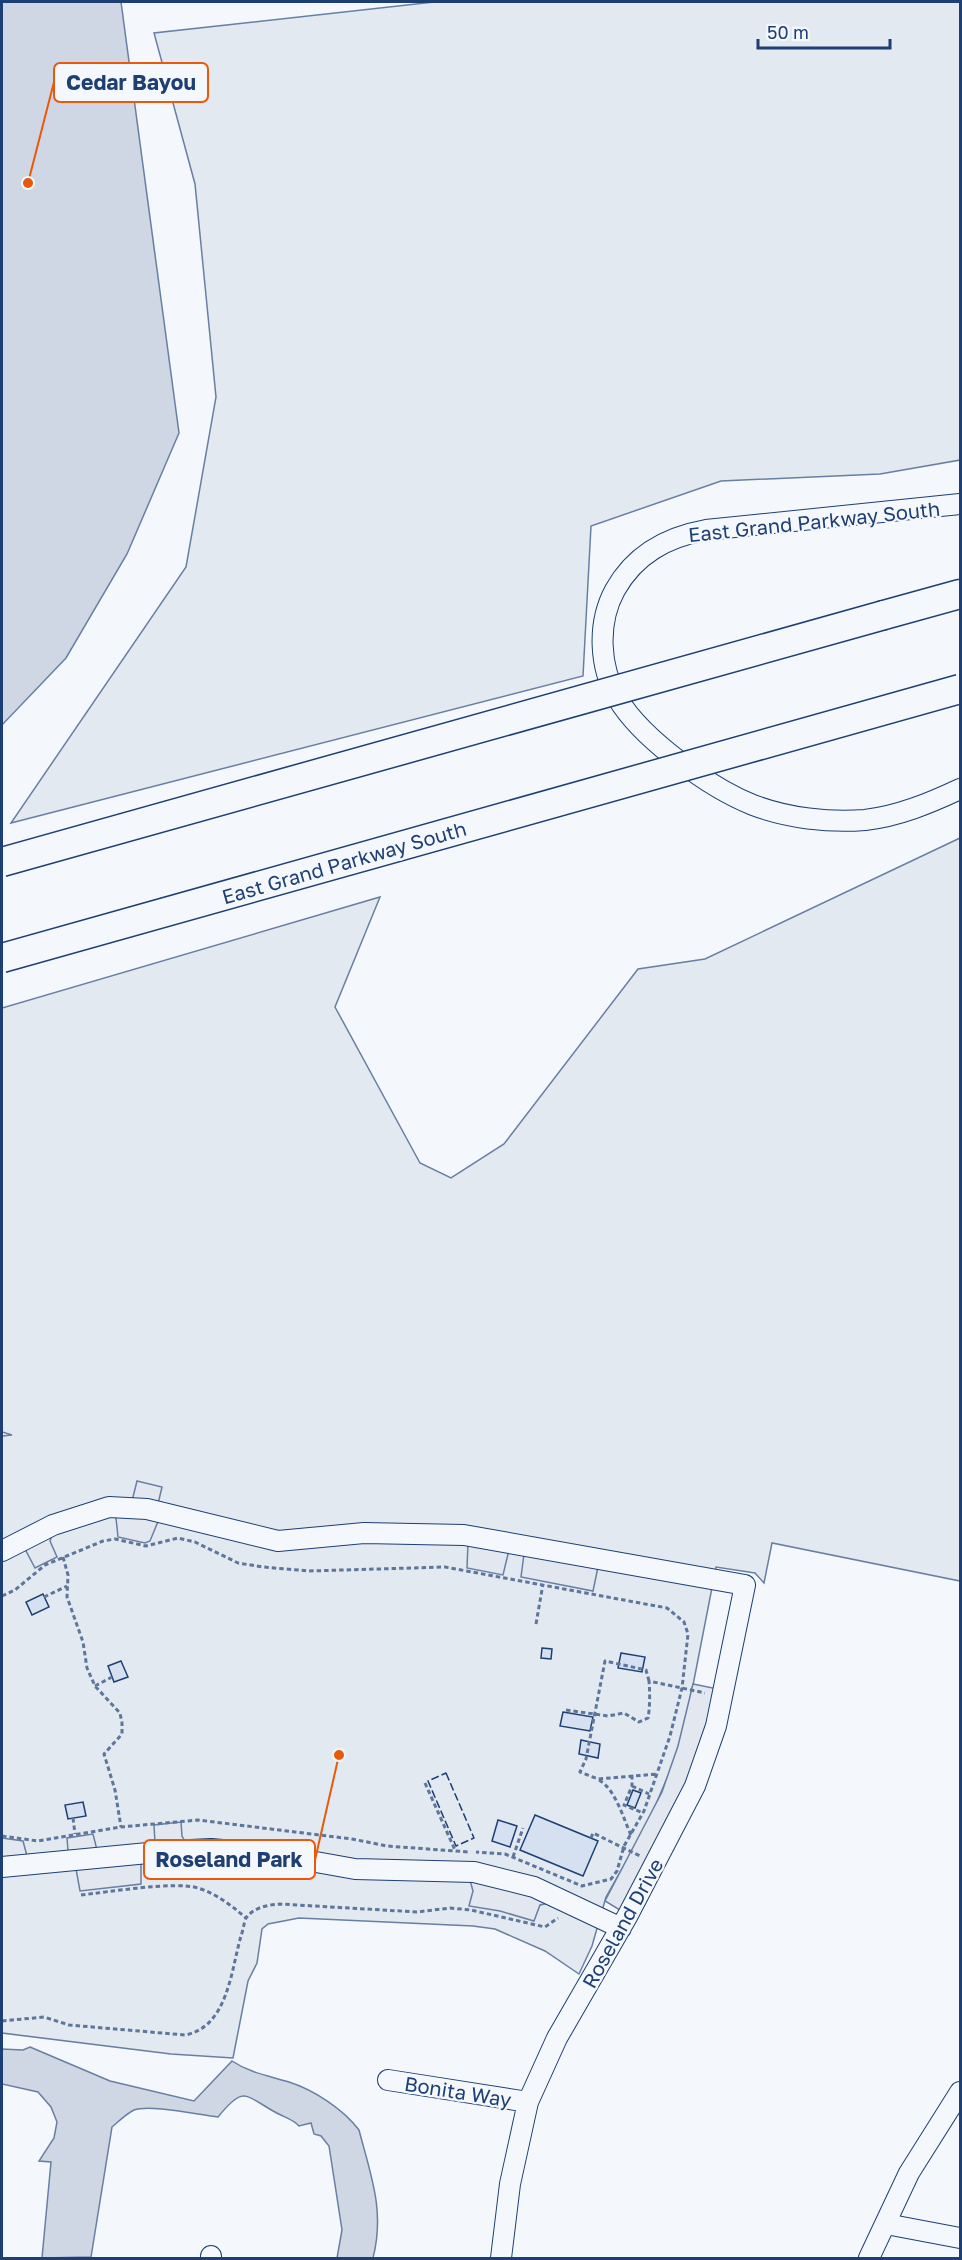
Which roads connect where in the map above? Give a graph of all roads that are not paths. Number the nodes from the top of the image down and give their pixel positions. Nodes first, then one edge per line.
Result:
1 (960, 504) edge
2 (960, 594) edge
3 (960, 689) edge
4 (960, 789) edge
5 (2, 862) edge
6 (2, 958) edge
7 (2, 1551) edge
8 (2, 1867) edge
9 (621, 1928) junction
10 (388, 2080) dead end
11 (960, 2092) edge
12 (528, 2102) junction
13 (886, 2224) junction
14 (960, 2238) edge
15 (501, 2259) edge
16 (869, 2259) edge

1 - 4 street, East Grand Parkway South
2 - 5 highway, bridge
3 - 6 highway, East Grand Parkway South, bridge
7 - 9 street, Roseland Drive
8 - 9 street
9 - 12 street, Roseland Drive
10 - 12 street, Bonita Way
11 - 13 street
12 - 15 street, Roseland Drive
13 - 14 street
13 - 16 street

